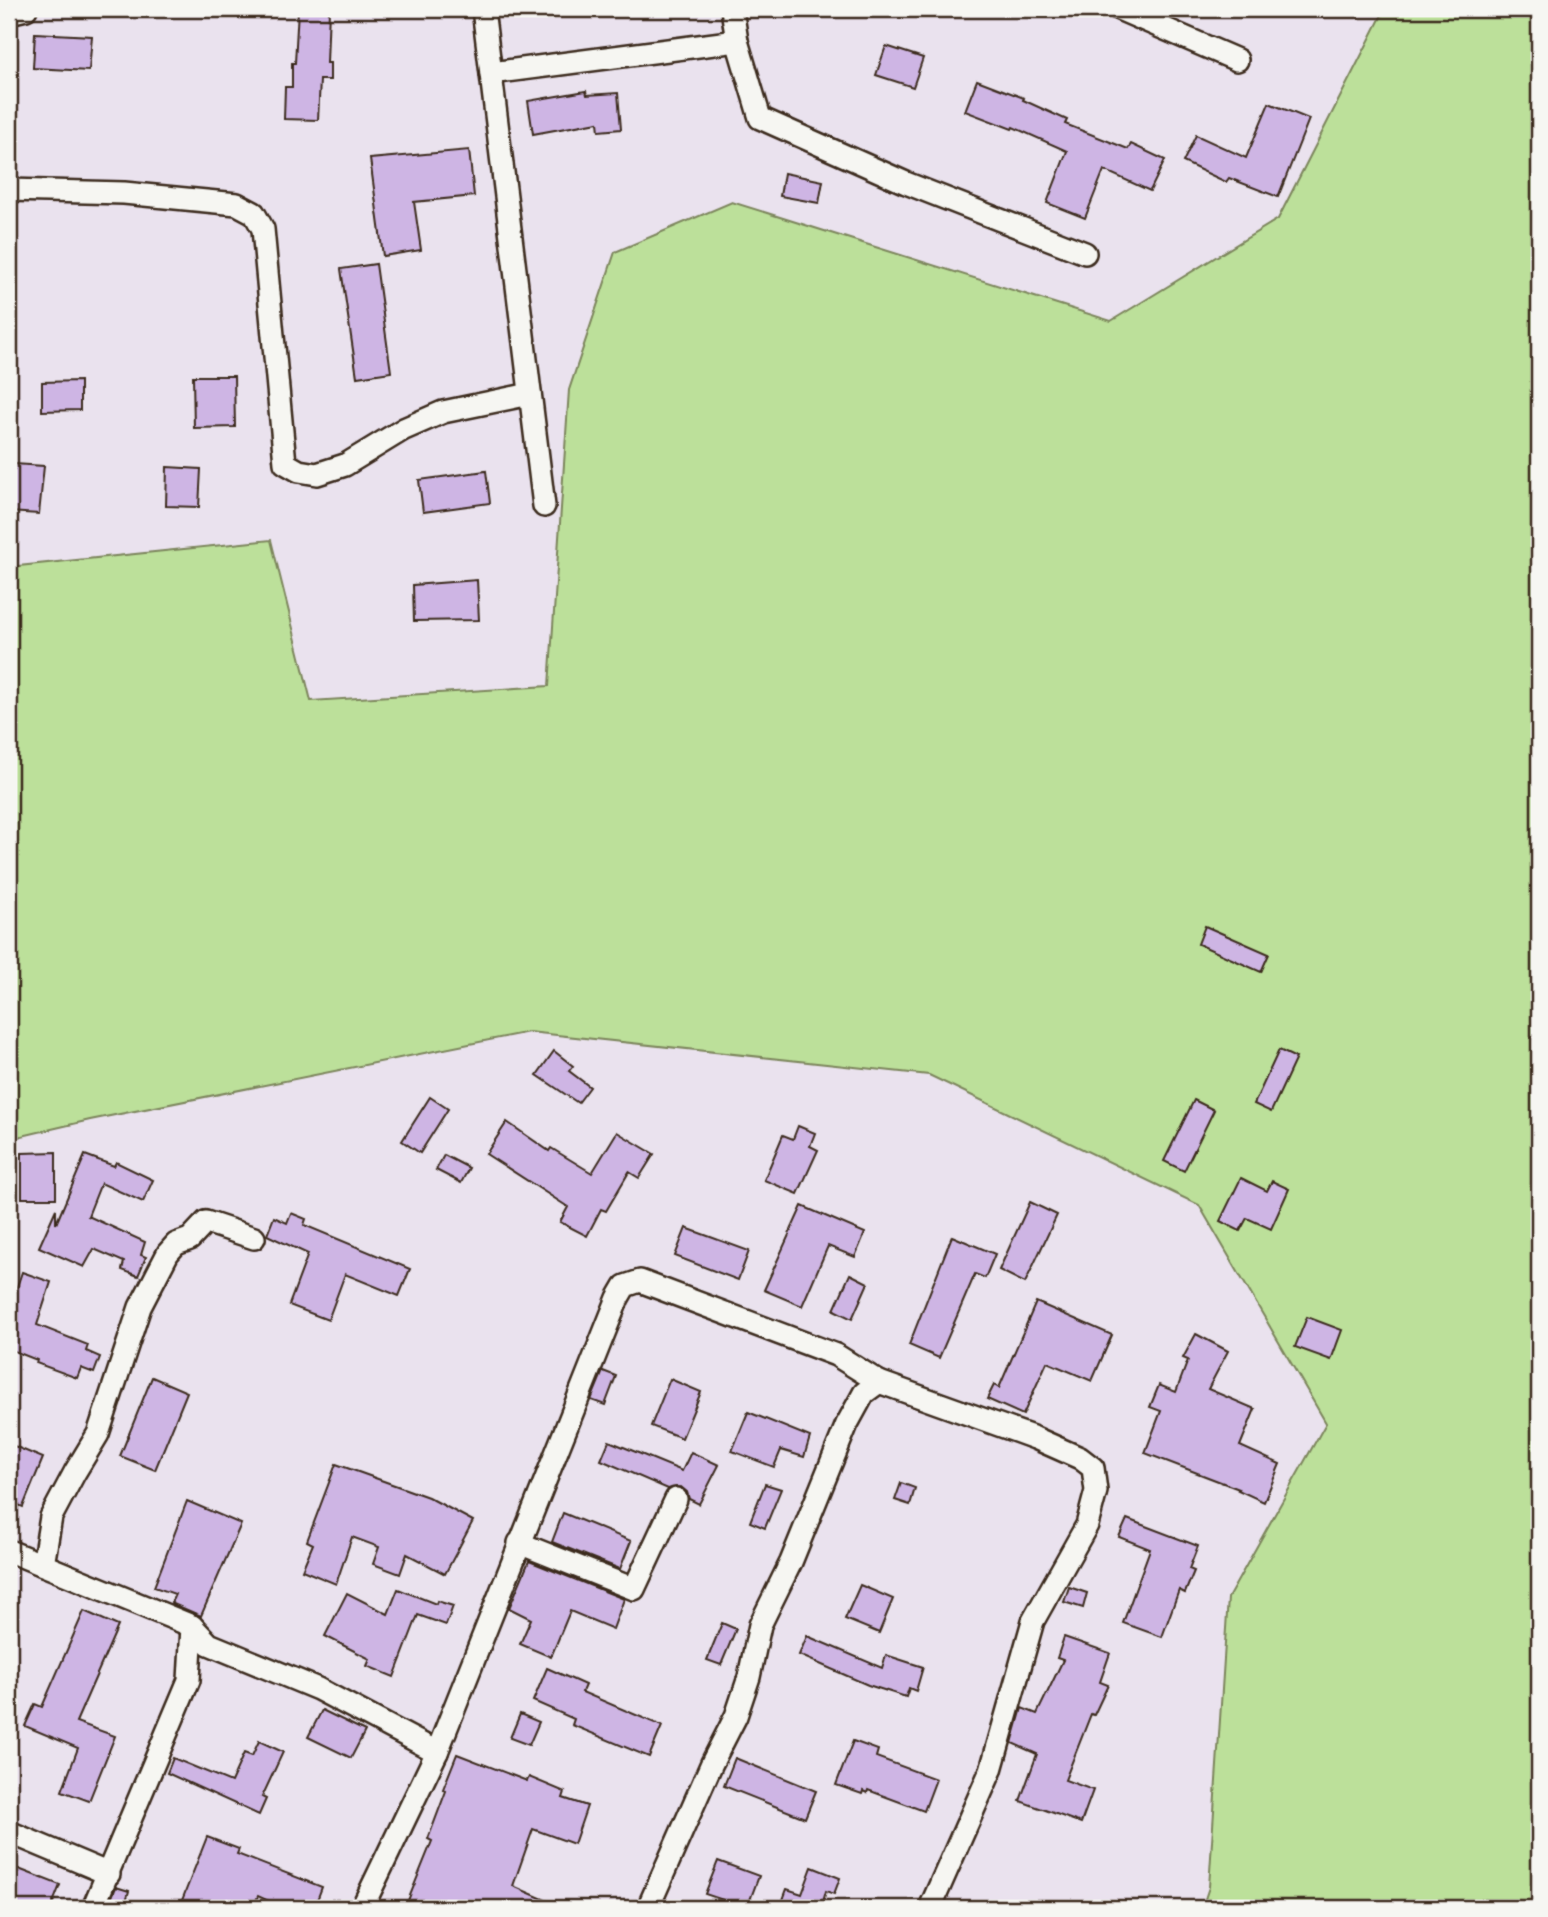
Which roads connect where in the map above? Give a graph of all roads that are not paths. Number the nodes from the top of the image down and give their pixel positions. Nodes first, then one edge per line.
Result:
1 (26, 9) edge
2 (482, 9) edge
3 (732, 9) edge
4 (1119, 9) edge
5 (9, 13) edge
6 (1145, 14) edge
7 (737, 41) junction
8 (1237, 60) dead end
9 (491, 73) junction
10 (9, 190) edge
11 (1085, 253) dead end
12 (530, 394) junction
13 (544, 506) dead end
14 (254, 1238) dead end
15 (879, 1382) junction
16 (676, 1499) dead end
17 (519, 1543) junction
18 (9, 1551) edge
19 (43, 1564) junction
20 (192, 1626) junction
21 (437, 1752) junction
22 (9, 1832) edge
23 (109, 1874) junction
24 (93, 1908) edge
25 (362, 1908) edge
26 (648, 1908) edge
27 (930, 1908) edge

1 - 5 street
2 - 9 street
3 - 7 street
4 - 6 street
6 - 8 street
7 - 9 street
7 - 11 street
9 - 12 street
10 - 12 street
12 - 13 street
14 - 19 street
15 - 17 street
15 - 26 street
15 - 27 street
16 - 17 street
17 - 21 street
18 - 19 street
19 - 20 street
20 - 21 street
20 - 23 street
21 - 25 street
22 - 23 street
23 - 24 street

